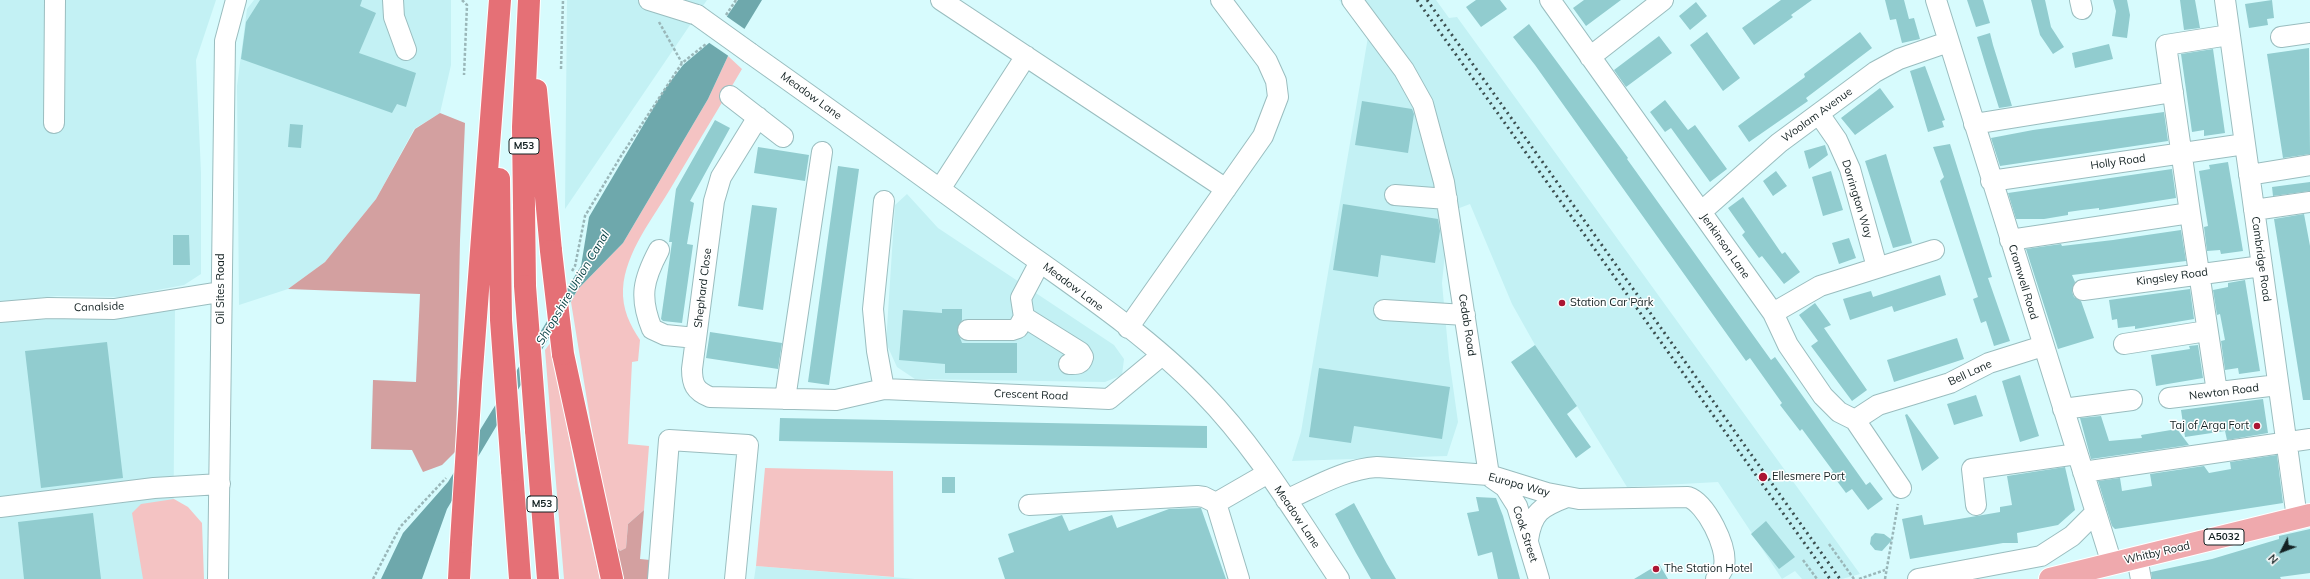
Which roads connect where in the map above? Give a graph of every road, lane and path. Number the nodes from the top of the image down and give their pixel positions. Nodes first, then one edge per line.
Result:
1 (55, 0) edge
2 (236, 0) edge
3 (393, 0) edge
4 (462, 0) edge
5 (500, 0) edge
6 (563, 0) edge
7 (649, 0) edge
8 (941, 0) edge
9 (1220, 0) edge
10 (1352, 0) edge
11 (1550, 0) edge
12 (1663, 0) edge
13 (1936, 0) edge
14 (2224, 0) edge
15 (528, 3) edge
16 (657, 19) dead end
17 (2310, 33) edge
18 (2229, 35) junction
19 (2281, 37) dead end
20 (1948, 42) junction
21 (496, 44) junction
22 (406, 50) dead end
23 (1026, 56) junction
24 (1590, 57) junction
25 (682, 63) dead end
26 (561, 69) dead end
27 (464, 75) dead end
28 (2173, 92) junction
29 (730, 96) dead end
30 (1819, 114) junction
31 (758, 117) junction
32 (54, 123) dead end
33 (1974, 124) junction
34 (783, 137) dead end
35 (2245, 144) junction
36 (822, 152) dead end
37 (2182, 153) junction
38 (2310, 165) edge
39 (2249, 175) junction
40 (1991, 181) junction
41 (940, 189) junction
42 (1226, 189) junction
43 (1395, 195) dead end
44 (1447, 199) junction
45 (884, 201) dead end
46 (2310, 202) edge
47 (2254, 210) junction
48 (1701, 212) junction
49 (2190, 212) junction
50 (2010, 240) junction
51 (658, 250) dead end
52 (1934, 250) dead end
53 (1040, 262) junction
54 (2262, 266) junction
55 (1877, 267) junction
56 (2199, 273) junction
57 (2083, 290) dead end
58 (220, 292) junction
59 (1384, 310) dead end
60 (0, 312) edge
61 (1772, 313) junction
62 (1465, 315) junction
63 (1024, 317) junction
64 (1128, 328) junction
65 (968, 330) dead end
66 (2207, 331) junction
67 (696, 338) junction
68 (2124, 344) dead end
69 (2043, 346) junction
70 (1162, 355) junction
71 (1069, 364) dead end
72 (2278, 385) junction
73 (884, 389) junction
74 (2216, 392) junction
75 (2169, 398) dead end
76 (779, 399) junction
77 (2132, 400) dead end
78 (2063, 409) junction
79 (1855, 420) junction
80 (2310, 439) edge
81 (2287, 443) junction
82 (2080, 463) junction
83 (1268, 472) junction
84 (1489, 475) junction
85 (220, 484) junction
86 (1901, 488) joint
87 (1567, 497) junction
88 (1286, 500) junction
89 (1216, 503) junction
90 (1029, 505) dead end
91 (1976, 505) dead end
92 (0, 507) edge
93 (2096, 512) junction
94 (2304, 516) edge
95 (1528, 540) junction
96 (1829, 544) dead end
97 (1803, 560) dead end
98 (2112, 564) junction
99 (2139, 569) edge
100 (1885, 570) junction
101 (218, 579) edge
102 (459, 579) edge
103 (520, 579) edge
104 (548, 579) edge
105 (612, 579) edge
106 (658, 579) edge
107 (735, 579) edge
108 (1239, 579) edge
109 (1339, 579) edge
110 (1539, 579) edge
111 (1716, 579) edge
112 (1817, 579) edge
113 (1854, 579) edge
114 (1859, 579) edge
115 (1885, 579) edge
116 (1918, 579) edge
117 (2050, 579) edge

1 - 32 street
2 - 58 street, Oil Sites Road
3 - 22 street
4 - 27 path
5 - 21 highway, M53
6 - 26 path
7 - 41 street, Meadow Lane, bridge
8 - 23 street
9 - 42 street
10 - 44 street, Cedab Road
11 - 24 street, Jenkinson Lane
12 - 24 street
13 - 20 street, Cromwell Road
14 - 18 street, Cambridge Road
15 - 104 highway, M53, bridge
15 - 105 highway, bridge
16 - 25 path
17 - 19 street
18 - 28 street
18 - 35 street, Cambridge Road
20 - 30 street, Woolam Avenue
20 - 33 street, Cromwell Road
21 - 102 highway, bridge
21 - 103 highway, M53, bridge
23 - 41 street
23 - 42 street
24 - 48 street, Jenkinson Lane
28 - 33 street
28 - 37 street
29 - 31 street
30 - 48 street, Woolam Avenue
30 - 55 street, Dorrington Way
31 - 34 street
31 - 67 street, Shephard Close
33 - 40 street, Cromwell Road
35 - 37 street, Holly Road
35 - 39 street, Cambridge Road
36 - 76 street
37 - 40 street, Holly Road
37 - 49 street
38 - 39 street
39 - 47 street, Cambridge Road
40 - 50 street, Cromwell Road
41 - 53 street, Meadow Lane
42 - 64 street
43 - 44 street
44 - 62 street, Cedab Road
45 - 73 street
46 - 47 street
47 - 54 street, Cambridge Road
48 - 61 street, Jenkinson Lane
49 - 50 street
49 - 56 street
50 - 69 street, Cromwell Road
51 - 67 street
52 - 55 street
53 - 63 street
53 - 64 street, Meadow Lane
54 - 56 street, Kingsley Road
54 - 72 street, Cambridge Road
55 - 61 street
56 - 57 street, Kingsley Road
56 - 66 street
58 - 60 street, Canalside
58 - 85 street, Oil Sites Road
59 - 62 street
61 - 79 street, Jenkinson Lane
62 - 84 street, Cedab Road
63 - 65 street
63 - 71 street
64 - 70 street, Meadow Lane
66 - 68 street
66 - 74 street
67 - 76 street, Shephard Close
69 - 78 street, Cromwell Road
69 - 79 street, Bell Lane
70 - 73 street, Crescent Road
70 - 83 street, Meadow Lane
72 - 74 street, Newton Road
72 - 81 street, Cambridge Road
73 - 76 street, Crescent Road
74 - 75 street, Newton Road
77 - 78 street
78 - 82 street, Cromwell Road
79 - 86 street, Jenkinson Lane
80 - 81 street
81 - 82 street
81 - 94 street, Cambridge Road
82 - 91 street
82 - 93 street, Cromwell Road
83 - 88 street, Meadow Lane
83 - 89 street
84 - 87 street, Europa Way
84 - 88 street, Europa Way
84 - 95 street, Cook Street
85 - 92 street
85 - 101 street, Oil Sites Road
86 - 100 path
87 - 95 street
87 - 111 street, Europa Way
88 - 109 street, Meadow Lane
89 - 90 street
89 - 108 street
93 - 98 street, Cromwell Road
93 - 116 street
94 - 99 main road, Whitby Road / A5032
95 - 110 street, Cook Street
96 - 113 path
97 - 112 path
98 - 99 main road, Whitby Road / A5032
98 - 117 main road, Whitby Road / A5032
100 - 114 path
100 - 115 path
106 - 107 street

